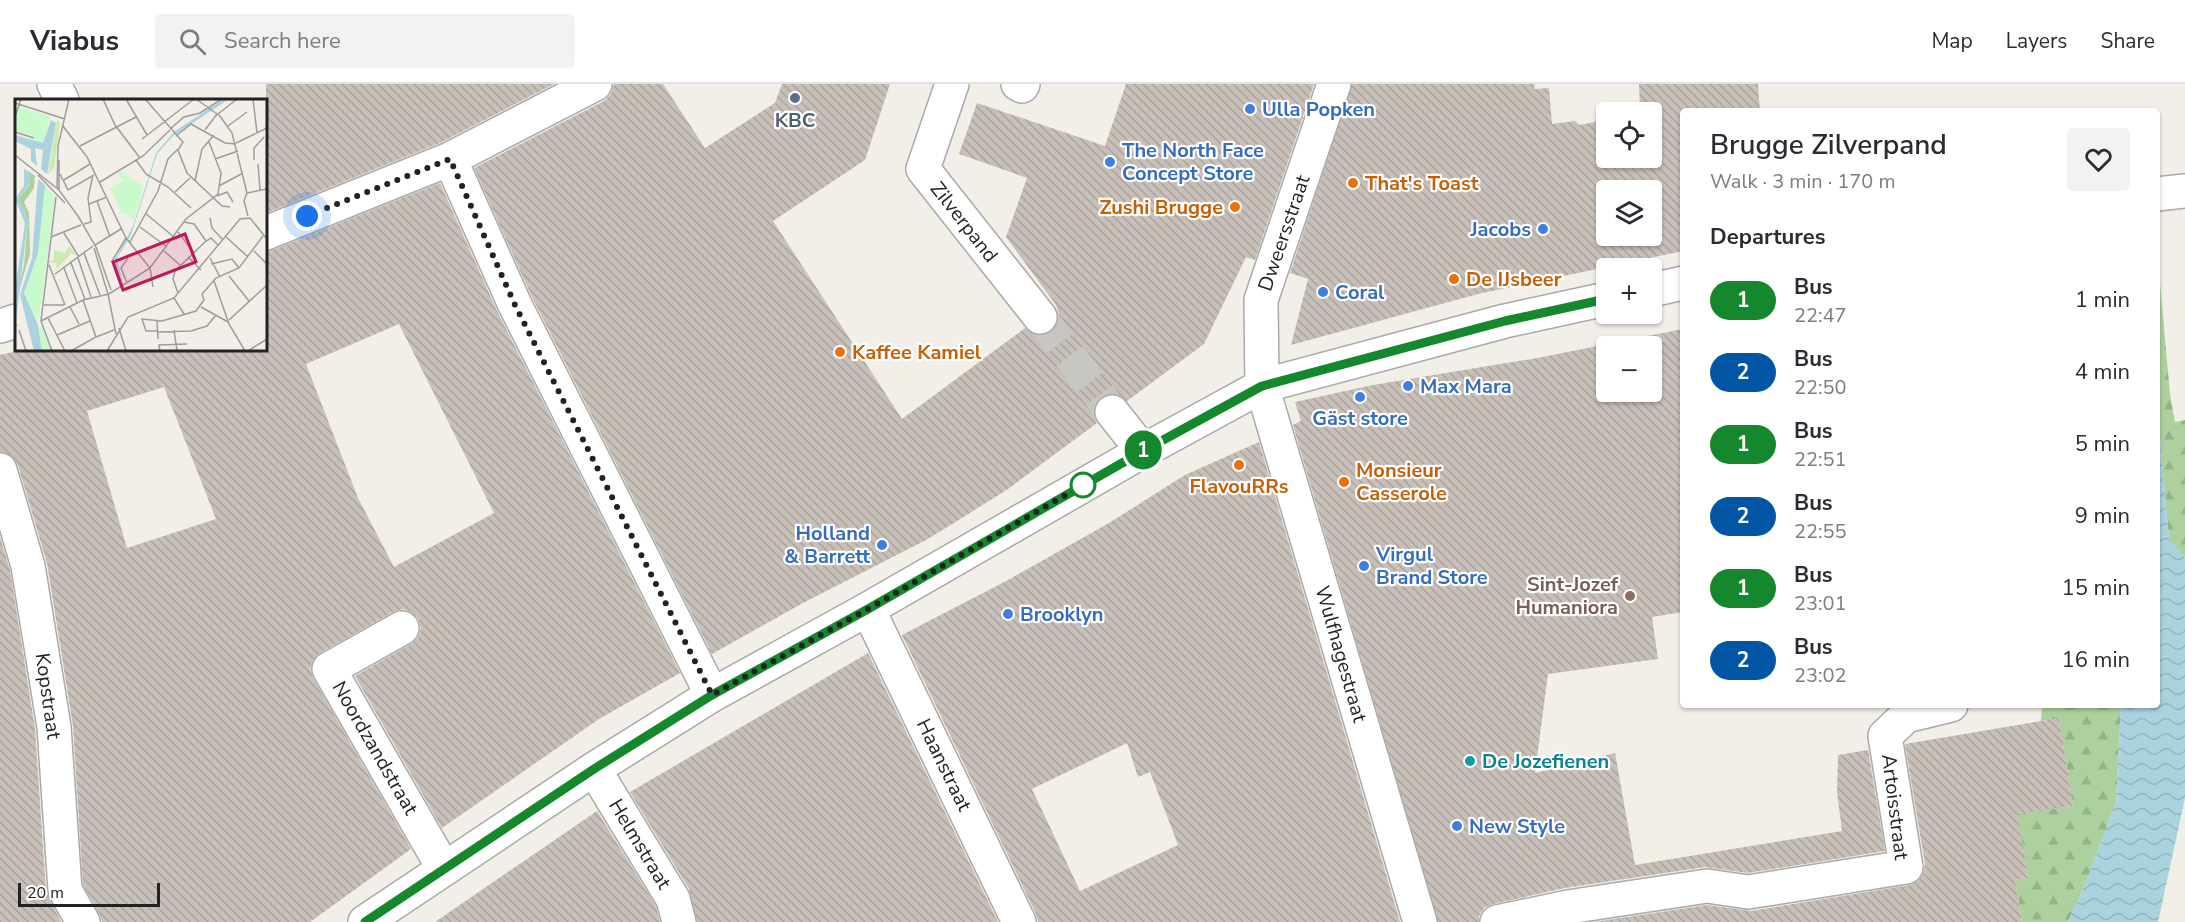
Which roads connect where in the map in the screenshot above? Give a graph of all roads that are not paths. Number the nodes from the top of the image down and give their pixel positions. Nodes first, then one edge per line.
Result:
1 (54, 84) edge
2 (595, 84) edge
3 (952, 84) edge
4 (1018, 84) edge
5 (1023, 84) edge
6 (1334, 84) edge
7 (62, 99) edge
8 (450, 159) junction
9 (2185, 191) edge
10 (2160, 194) edge
11 (267, 233) edge
12 (1680, 284) edge
13 (1662, 288) edge
14 (1596, 301) edge
15 (1040, 317) tunnel mouth
16 (15, 321) edge
17 (0, 326) edge
18 (1262, 386) junction
19 (1112, 412) tunnel mouth
20 (1143, 451) junction
21 (0, 470) edge
22 (868, 609) junction
23 (402, 628) dead end
24 (712, 695) junction
25 (1939, 708) edge
26 (594, 769) junction
27 (444, 869) junction
28 (83, 922) edge
29 (365, 922) edge
30 (679, 922) edge
31 (1019, 922) edge
32 (1420, 922) edge
33 (1497, 922) edge

1 - 7 street
2 - 8 street
3 - 15 street, Zilverpand
4 - 5 street
6 - 18 street, Dweersstraat
8 - 11 street
8 - 24 street
9 - 10 street
12 - 13 street
14 - 18 street
16 - 17 street
18 - 20 street
18 - 32 street, Wulfhagestraat
19 - 20 street
20 - 22 street
21 - 28 street, Kopstraat
22 - 24 street
22 - 31 street, Haanstraat
23 - 27 street, Noordzandstraat
24 - 26 street
25 - 33 street, Artoisstraat
26 - 27 street
26 - 30 street, Helmstraat
27 - 29 street

